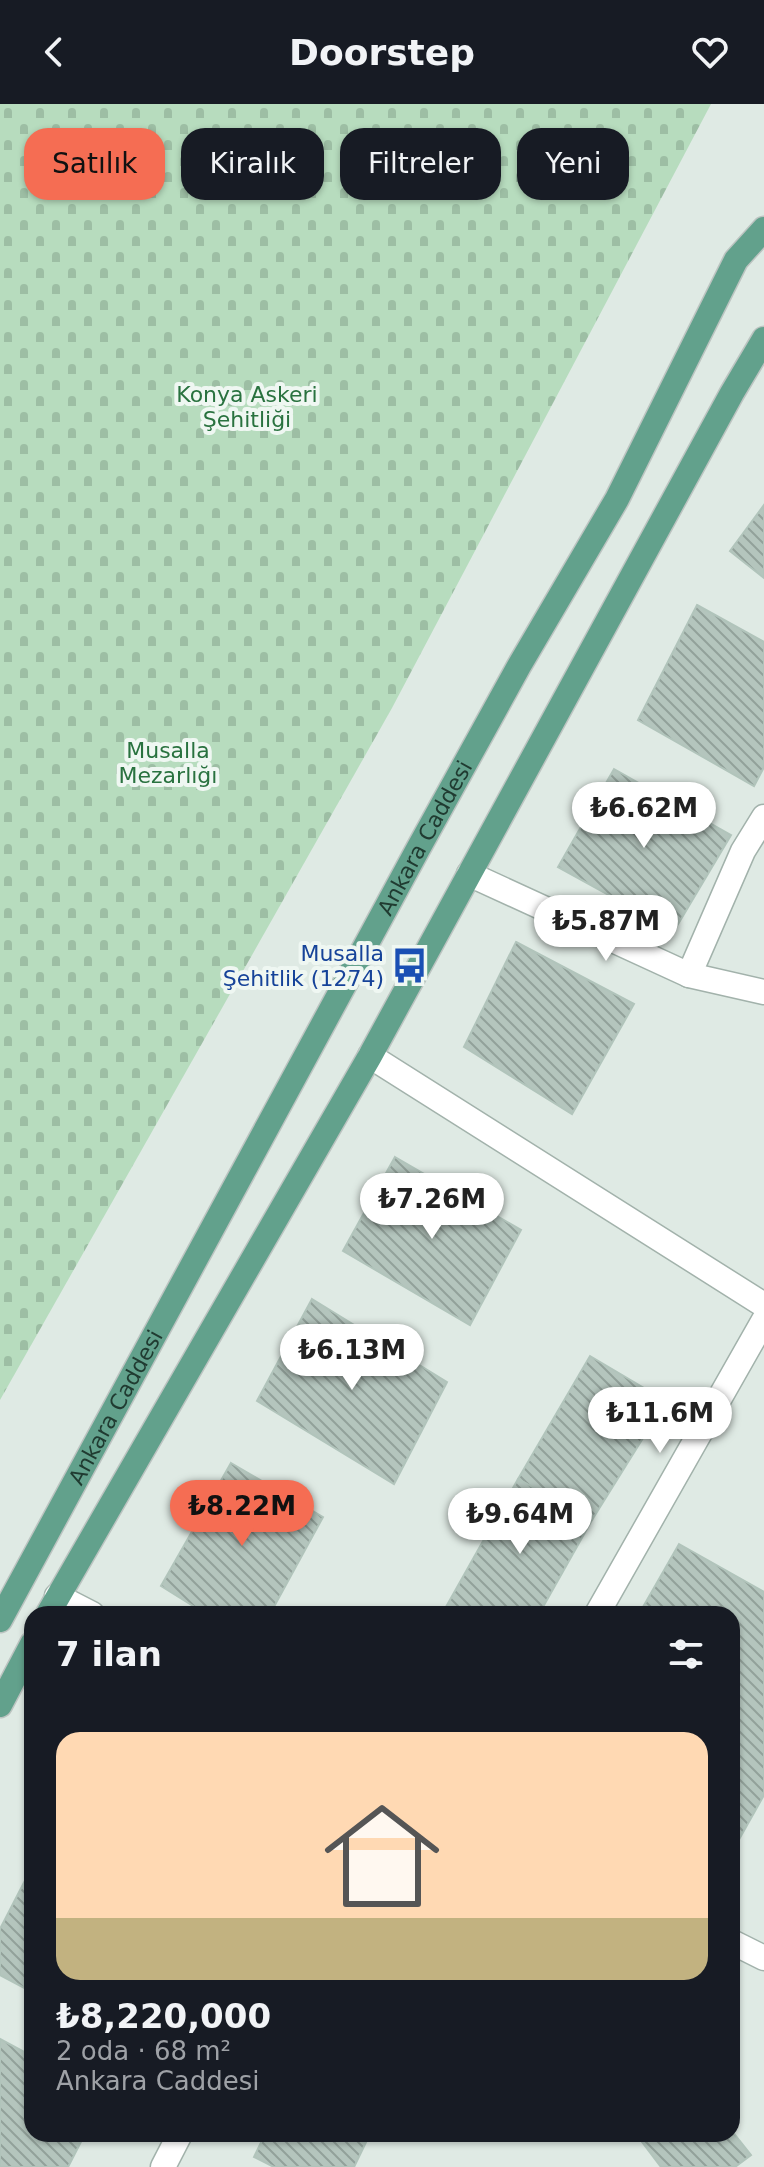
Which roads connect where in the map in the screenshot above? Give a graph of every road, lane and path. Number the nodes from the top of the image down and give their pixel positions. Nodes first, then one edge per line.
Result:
1 (764, 229) edge
2 (764, 339) edge
3 (764, 817) edge
4 (469, 874) junction
5 (689, 975) junction
6 (764, 992) edge
7 (370, 1056) junction
8 (764, 1305) edge
9 (764, 1320) edge
10 (53, 1605) edge
11 (602, 1606) edge
12 (0, 1620) edge
13 (24, 1659) edge
14 (0, 1705) edge
15 (740, 1946) edge
16 (764, 1958) edge
17 (176, 2142) edge
18 (163, 2167) edge

1 - 12 main road, Ankara Caddesi
2 - 4 main road, Ankara Caddesi
3 - 5 street
4 - 5 street
4 - 7 main road, Ankara Caddesi
5 - 6 street
7 - 8 street
7 - 10 main road, Ankara Caddesi
9 - 11 street
13 - 14 main road
15 - 16 street
17 - 18 street

